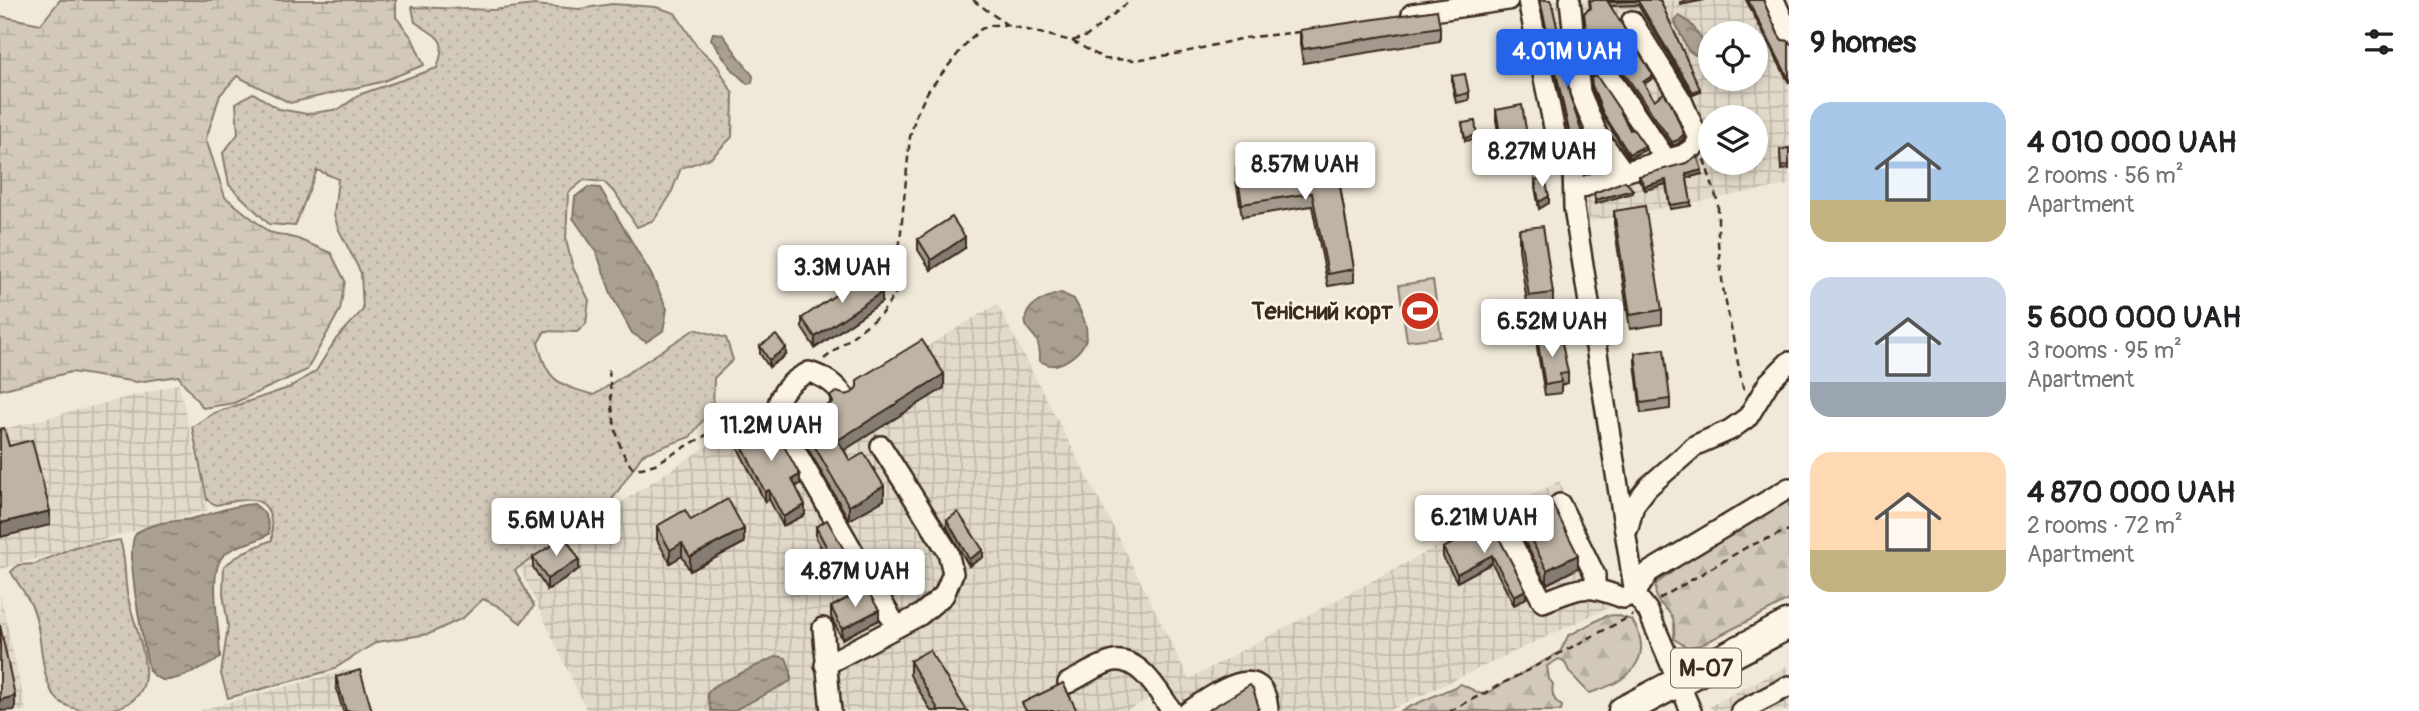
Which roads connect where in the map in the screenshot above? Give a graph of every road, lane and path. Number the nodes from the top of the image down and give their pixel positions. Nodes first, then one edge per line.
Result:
1 (973, 0) edge
2 (1130, 0) edge
3 (1508, 0) edge
4 (1528, 0) edge
5 (1570, 0) edge
6 (1773, 0) edge
7 (1395, 17) edge
8 (1632, 21) dead end
9 (1007, 25) junction
10 (1299, 32) edge
11 (1789, 33) edge
12 (1072, 41) junction
13 (1576, 67) junction
14 (1698, 138) joint
15 (1666, 159) junction
16 (1624, 172) junction
17 (1709, 175) edge
18 (1574, 190) junction
19 (1789, 362) edge
20 (609, 370) dead end
21 (809, 372) junction
22 (845, 397) edge
23 (779, 398) junction
24 (1748, 417) junction
25 (881, 446) dead end
26 (1789, 488) edge
27 (1560, 503) dead end
28 (1789, 530) edge
29 (1506, 532) dead end
30 (1625, 536) junction
31 (1595, 587) junction
32 (1640, 601) junction
33 (1789, 624) edge
34 (896, 626) junction
35 (822, 628) dead end
36 (825, 665) junction
37 (1068, 683) dead end
38 (1678, 683) junction
39 (1789, 686) edge
40 (831, 711) edge
41 (1172, 711) edge
42 (1189, 711) edge
43 (1268, 711) edge
44 (1450, 711) edge
45 (1623, 711) edge
46 (1691, 711) edge
47 (1741, 711) edge

1 - 9 path
2 - 12 path
3 - 7 street
4 - 18 street
5 - 13 street
6 - 11 street
8 - 14 street
9 - 12 path
9 - 21 path
10 - 12 path
13 - 15 street
13 - 16 street
14 - 15 street
15 - 16 street
16 - 18 street
17 - 24 path
18 - 30 street
19 - 24 street
20 - 23 path
21 - 22 street
21 - 23 street
23 - 34 street
24 - 30 street
25 - 34 street
26 - 32 street
27 - 31 street
28 - 32 path
29 - 31 street
30 - 32 street
31 - 32 street
32 - 38 street
32 - 44 path
33 - 38 highway, М-07
34 - 36 street
35 - 36 street
36 - 40 street
37 - 41 street
38 - 45 highway, М-07
38 - 46 street
39 - 47 street
42 - 43 street

